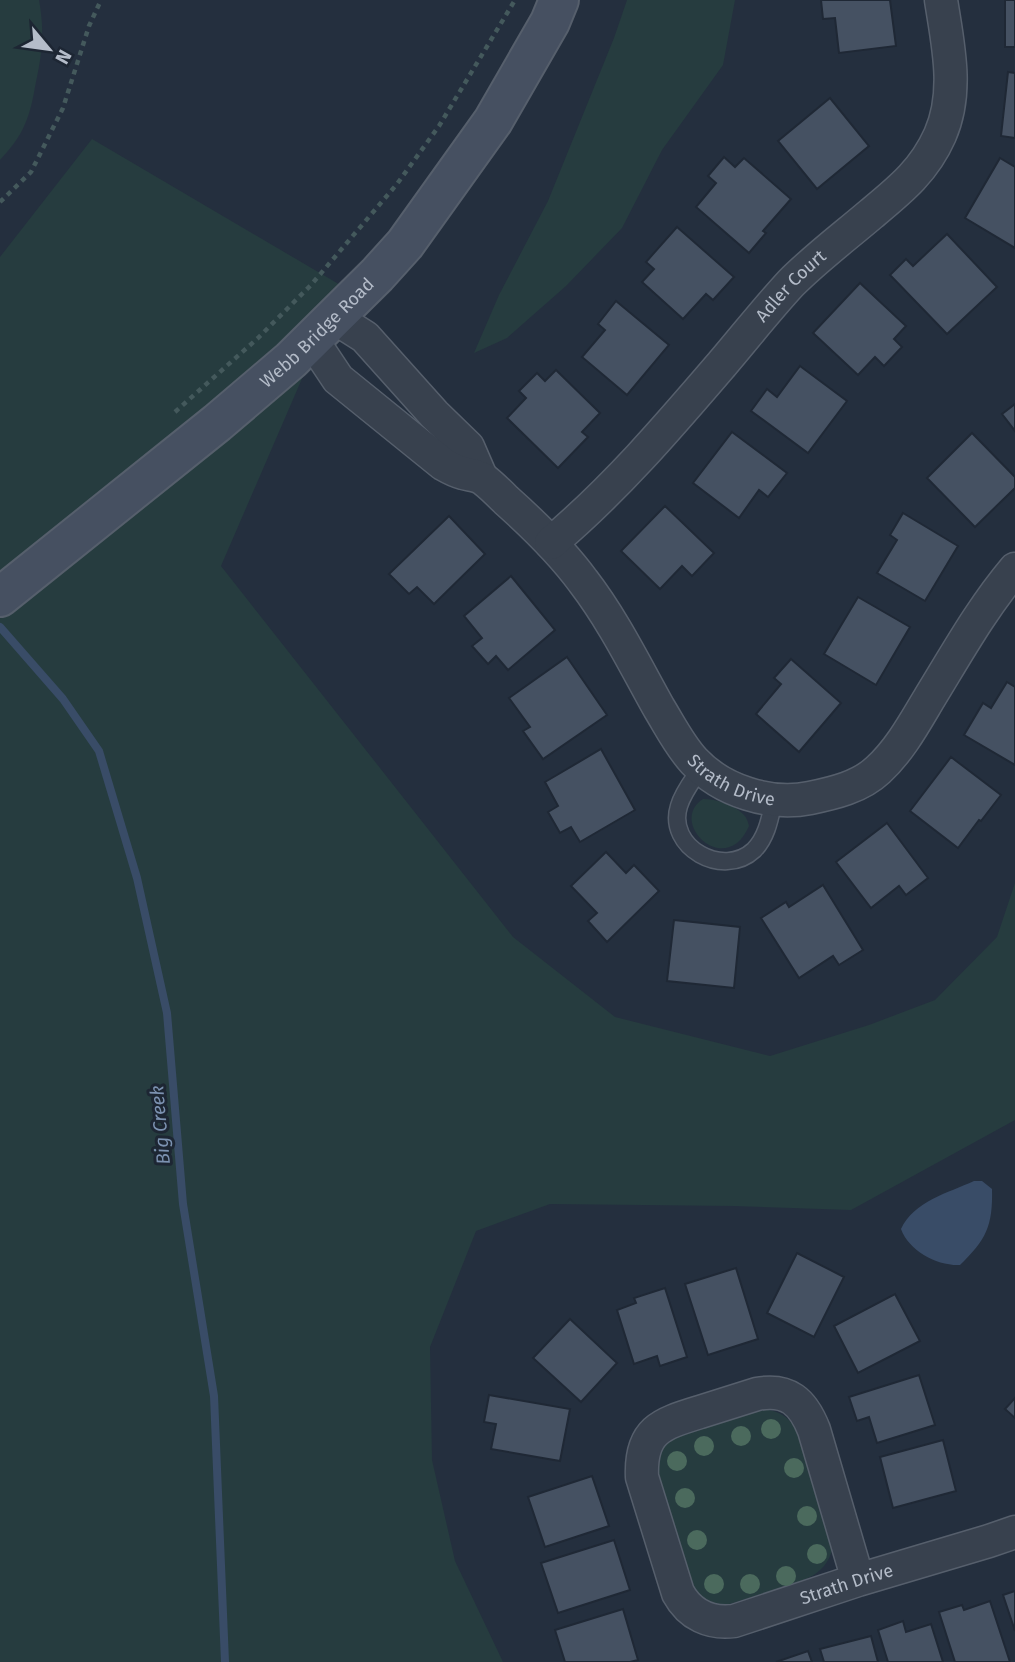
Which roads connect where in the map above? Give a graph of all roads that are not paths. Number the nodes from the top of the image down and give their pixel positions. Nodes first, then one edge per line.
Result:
1 (559, 0) edge
2 (941, 0) edge
3 (323, 329) junction
4 (431, 433) junction
5 (551, 543) junction
6 (1015, 569) edge
7 (0, 597) edge
8 (701, 768) junction
9 (774, 800) junction
10 (1015, 1532) edge
11 (858, 1580) junction

1 - 3 street, Webb Bridge Road
2 - 5 street, Adler Court
3 - 4 street, Strath Drive
3 - 4 street, Strath Drive
3 - 7 street, Webb Bridge Road
4 - 5 street, Strath Drive
5 - 8 street, Strath Drive
6 - 9 street, Strath Drive
8 - 9 street, Strath Drive
8 - 9 lane
10 - 11 street, Strath Drive
11 - 11 street, Strath Drive

